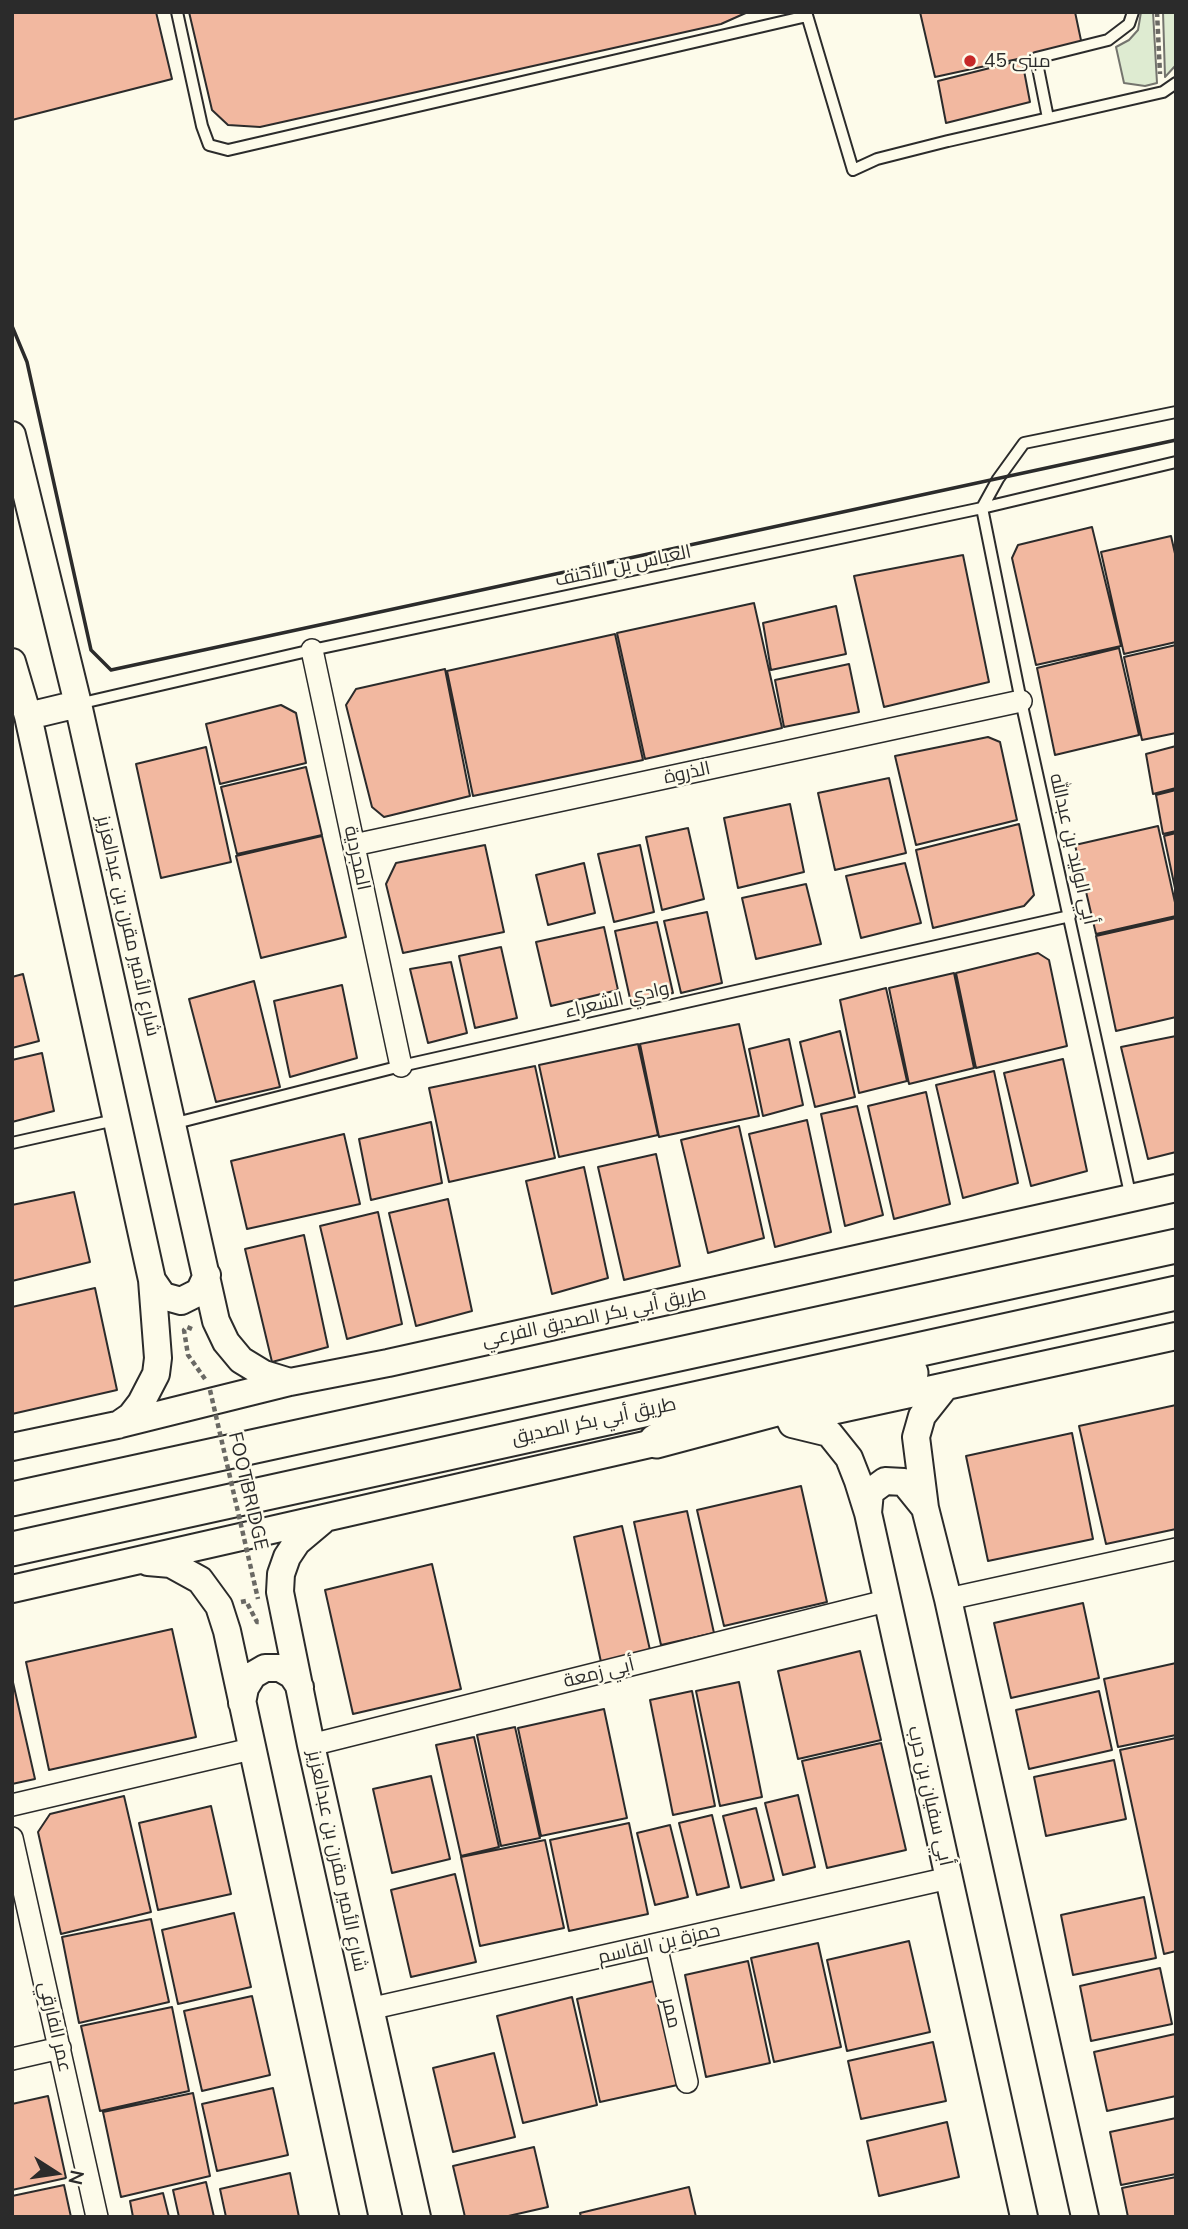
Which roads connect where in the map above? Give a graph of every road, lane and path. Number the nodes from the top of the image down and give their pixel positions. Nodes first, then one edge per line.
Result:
1 (177, 12) edge
2 (1133, 12) edge
3 (1157, 12) edge
4 (806, 14) edge
5 (1176, 83) edge
6 (1161, 93) junction
7 (1048, 118) junction
8 (1176, 412) edge
9 (12, 435) edge
10 (1176, 462) edge
11 (982, 508) junction
12 (312, 650) junction
13 (12, 662) edge
14 (1021, 701) junction
15 (78, 704) junction
16 (28, 716) junction
17 (354, 845) junction
18 (1070, 916) junction
19 (401, 1066) junction
20 (117, 1119) junction
21 (172, 1124) junction
22 (12, 1143) edge
23 (1176, 1188) edge
24 (1131, 1198) junction
25 (1176, 1246) edge
26 (207, 1275) junction
27 (152, 1280) junction
28 (1176, 1293) edge
29 (1176, 1302) edge
30 (192, 1331) dead end
31 (1176, 1336) edge
32 (290, 1382) junction
33 (945, 1387) junction
34 (780, 1422) junction
35 (117, 1425) junction
36 (656, 1441) junction
37 (12, 1447) edge
38 (12, 1499) edge
39 (925, 1508) junction
40 (868, 1513) junction
41 (324, 1518) junction
42 (12, 1549) edge
43 (1176, 1549) edge
44 (139, 1561) junction
45 (12, 1589) edge
46 (258, 1599) dead end
47 (948, 1599) junction
48 (886, 1601) junction
49 (300, 1687) junction
50 (242, 1703) junction
51 (312, 1745) junction
52 (251, 1749) junction
53 (12, 1805) edge
54 (12, 1838) edge
55 (949, 1878) junction
56 (656, 1945) junction
57 (369, 2009) junction
58 (60, 2048) junction
59 (12, 2059) edge
60 (687, 2082) dead end
61 (97, 2217) edge
62 (354, 2217) edge
63 (417, 2217) edge
64 (1024, 2217) edge
65 (1085, 2217) edge

1 - 4 lane
2 - 7 lane
3 - 6 path
4 - 7 lane
5 - 6 lane
6 - 7 lane
8 - 11 lane
9 - 15 street, شارع الأمير مقرن بن عبدالعزيز
10 - 11 lane, العباس بن الأحنف
11 - 12 lane, العباس بن الأحنف
11 - 14 lane, أبي الوليد بن عبدالله
12 - 15 lane, العباس بن الأحنف
12 - 17 street, المجردية
13 - 16 street
14 - 17 street, الذروة
14 - 18 lane, أبي الوليد بن عبدالله
15 - 16 street
15 - 21 street, شارع الأمير مقرن بن عبدالعزيز
16 - 20 street
17 - 19 street, المجردية
18 - 19 lane, وادي الشعراء
18 - 24 lane, أبي الوليد بن عبدالله
19 - 21 lane, وادي الشعراء
20 - 22 lane
20 - 27 street
21 - 26 street, شارع الأمير مقرن بن عبدالعزيز
23 - 24 street, طريق أبي بكر الصديق الفرعي
24 - 32 street, طريق أبي بكر الصديق الفرعي
25 - 38 main road
26 - 27 street
26 - 32 street, شارع الأمير مقرن بن عبدالعزيز
27 - 35 street
28 - 42 main road, طريق أبي بكر الصديق
29 - 36 main road
30 - 46 path, FOOTBRIDGE, bridge
31 - 33 street
32 - 35 street, طريق أبي بكر الصديق الفرعي
33 - 34 street
33 - 39 street
34 - 36 street
34 - 40 street, أبي سفيان بن حرب
35 - 37 street, طريق أبي بكر الصديق الفرعي
36 - 41 street
39 - 40 street
39 - 47 street
40 - 48 street, أبي سفيان بن حرب
41 - 44 street
41 - 49 street, شارع الأمير مقرن بن عبدالعزيز
43 - 47 street
44 - 45 street
44 - 50 street
47 - 65 street
48 - 51 street, أبي زمعة
48 - 55 street, أبي سفيان بن حرب
49 - 50 street
49 - 51 street, شارع الأمير مقرن بن عبدالعزيز
50 - 52 street
51 - 57 street, شارع الأمير مقرن بن عبدالعزيز
52 - 53 street
52 - 62 street
54 - 58 street, عمر الفارقي
55 - 56 street, حمزة بن القاسم
55 - 64 street, أبي سفيان بن حرب
56 - 57 street, حمزة بن القاسم
56 - 60 street, ممر
57 - 63 street, شارع الأمير مقرن بن عبدالعزيز
58 - 59 street
58 - 61 street, عمر الفارقي

